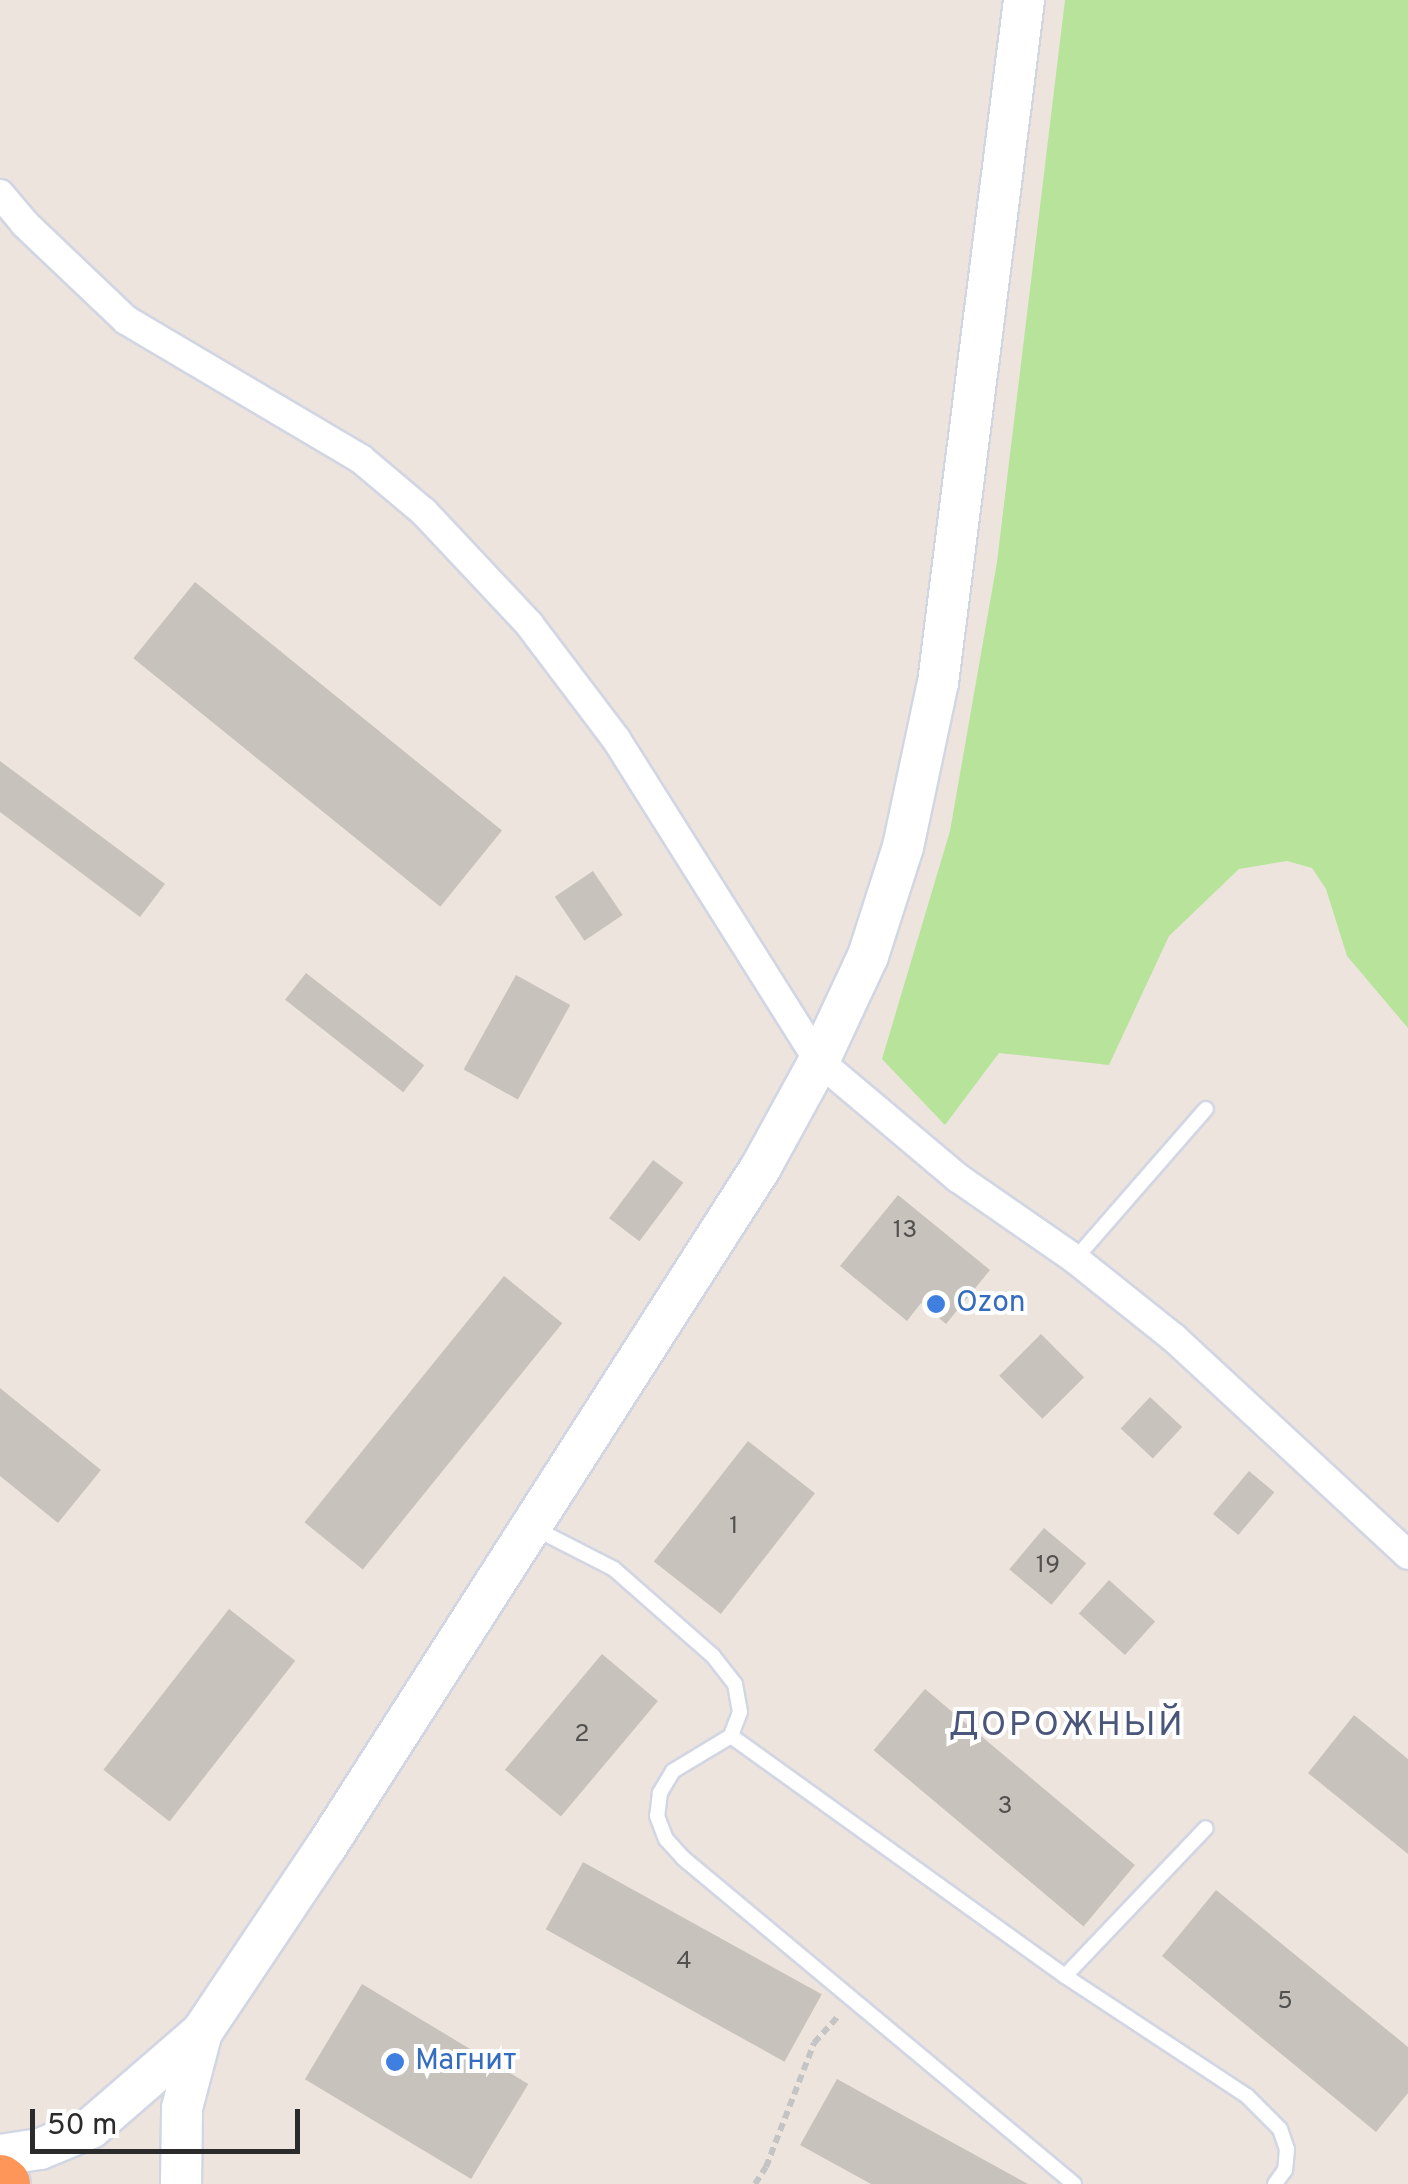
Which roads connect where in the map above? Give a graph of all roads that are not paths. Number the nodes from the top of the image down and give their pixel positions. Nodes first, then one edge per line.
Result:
1 (1024, 0) edge
2 (0, 194) edge
3 (819, 1061) junction
4 (1206, 1109) dead end
5 (1075, 1260) junction
6 (532, 1527) junction
7 (1408, 1555) edge
8 (731, 1736) junction
9 (1206, 1828) dead end
10 (1065, 1976) junction
11 (202, 2032) junction
12 (0, 2156) edge
13 (181, 2184) edge
14 (1074, 2184) edge
15 (1275, 2184) edge

1 - 3 street
2 - 3 street
3 - 5 street
3 - 6 street
4 - 5 lane
5 - 7 street
6 - 8 lane
6 - 11 street
8 - 10 lane
8 - 14 lane
9 - 10 lane
10 - 15 lane
11 - 12 street
11 - 13 street

